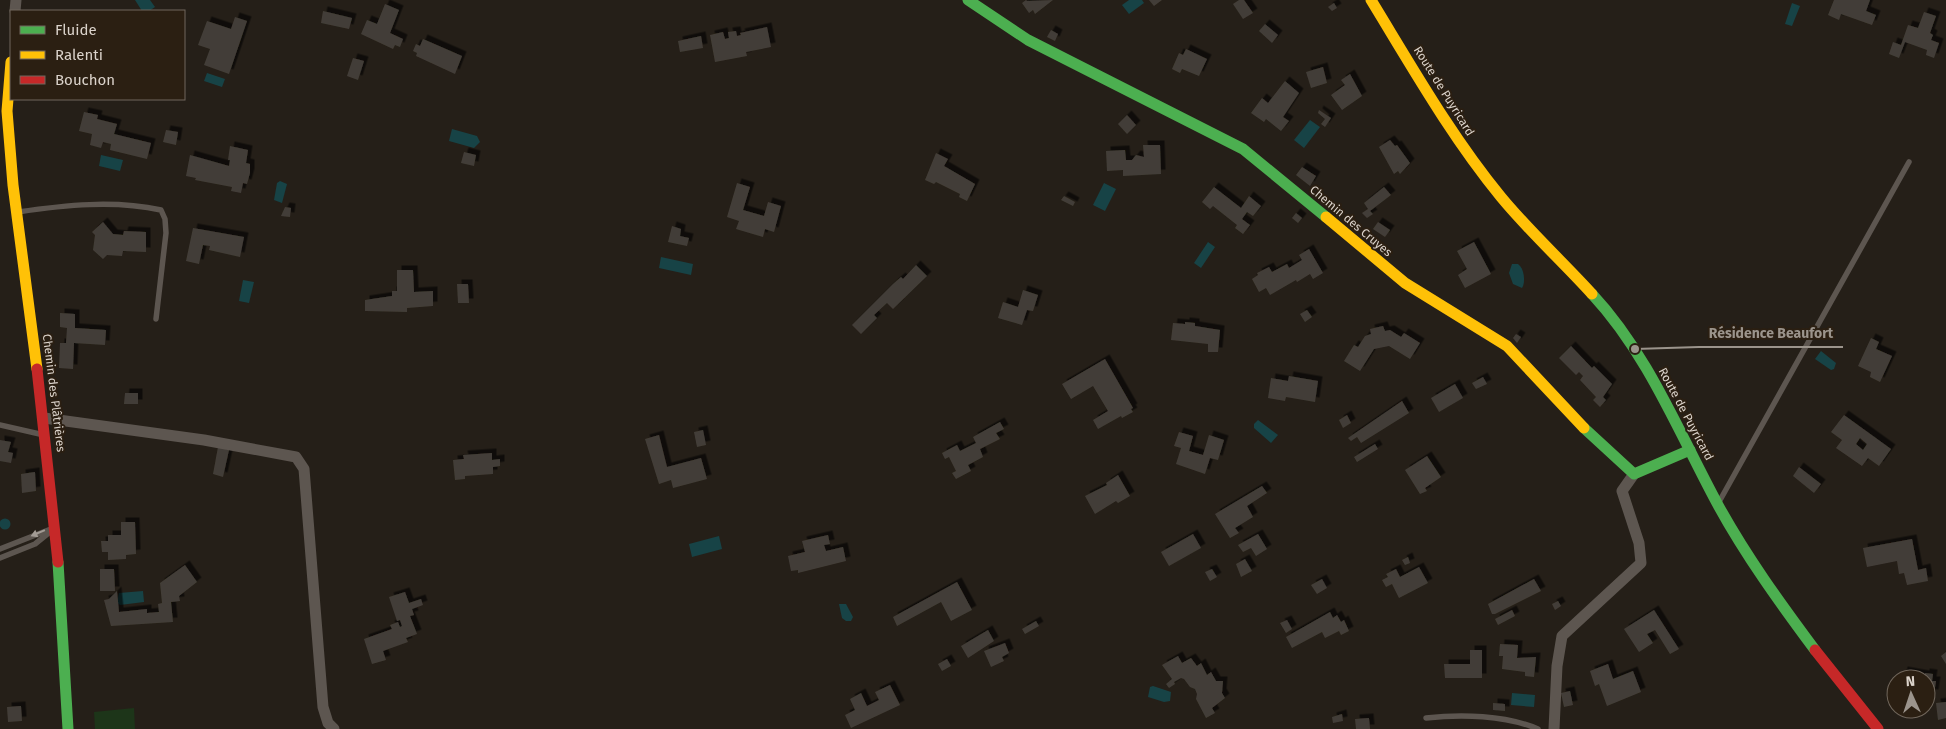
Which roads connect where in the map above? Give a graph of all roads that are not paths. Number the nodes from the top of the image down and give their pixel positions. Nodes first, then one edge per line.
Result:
1 (968, 0) edge
2 (1371, 0) edge
3 (10, 69) edge
4 (4, 110) edge
5 (1909, 162) dead end
6 (16, 212) junction
7 (156, 319) dead end
8 (44, 418) junction
9 (0, 425) edge
10 (46, 436) junction
11 (1690, 450) junction
12 (1634, 474) junction
13 (1718, 504) junction
14 (56, 527) junction
15 (0, 549) edge
16 (0, 558) edge
17 (1426, 718) dead end
18 (68, 729) edge
19 (334, 729) edge
20 (1538, 729) edge
21 (1554, 729) edge
22 (1878, 729) edge

1 - 12 street, Chemin des Cruyes
2 - 11 street, Route de Puyricard
3 - 4 street, Chemin des Plâtrières
4 - 6 street, Chemin des Plâtrières
5 - 13 lane
6 - 7 lane
6 - 8 street, Chemin des Plâtrières
8 - 10 street, Chemin des Plâtrières
8 - 19 street
9 - 10 lane
10 - 14 street, Chemin des Plâtrières
11 - 12 street
11 - 13 street, Route de Puyricard
12 - 21 street
13 - 22 street, Route de Puyricard
14 -> 15 lane
14 - 16 lane
14 - 18 street, Chemin des Plâtrières
17 - 20 lane

